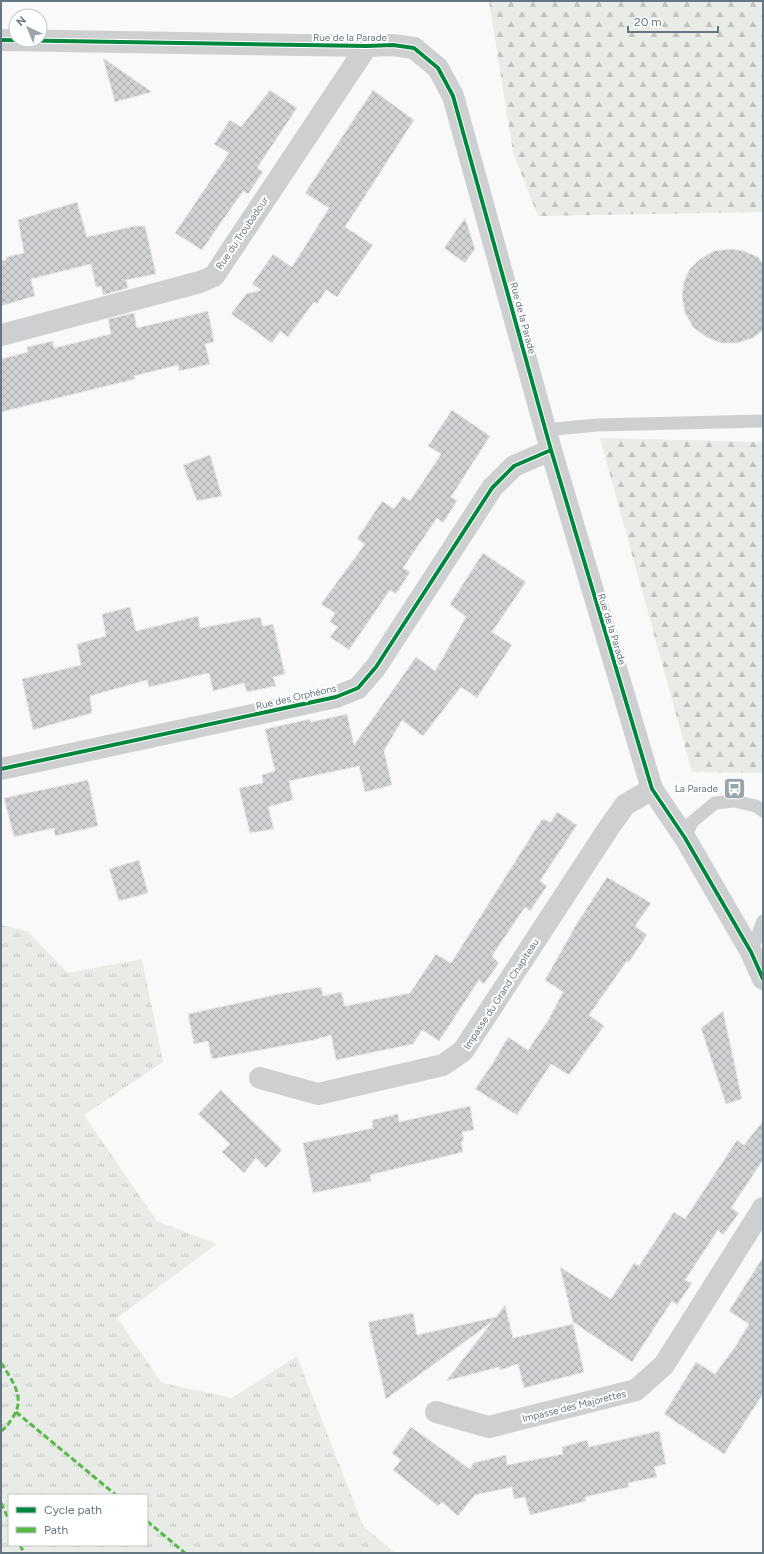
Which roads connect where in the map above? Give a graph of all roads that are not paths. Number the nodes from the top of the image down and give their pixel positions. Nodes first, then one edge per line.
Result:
1 (1, 40) edge
2 (367, 46) junction
3 (1, 335) edge
4 (763, 422) edge
5 (548, 440) junction
6 (1, 769) edge
7 (652, 789) junction
8 (763, 811) edge
9 (685, 838) junction
10 (763, 921) edge
11 (751, 952) junction
12 (763, 979) edge
13 (260, 1078) dead end
14 (763, 1208) edge
15 (436, 1412) dead end

1 - 2 street, Rue de la Parade
2 - 3 street, Rue du Troubadour
2 - 5 street, Rue de la Parade
4 - 5 lane
5 - 6 street, Rue des Orphéons
5 - 7 street, Rue de la Parade
7 - 9 street, Rue de la Parade
7 - 13 street, Impasse du Grand Chapiteau
8 - 9 lane
9 - 11 street, Rue de la Parade
10 - 11 lane
11 - 12 street, Rue de la Parade
14 - 15 street, Impasse des Majorettes

